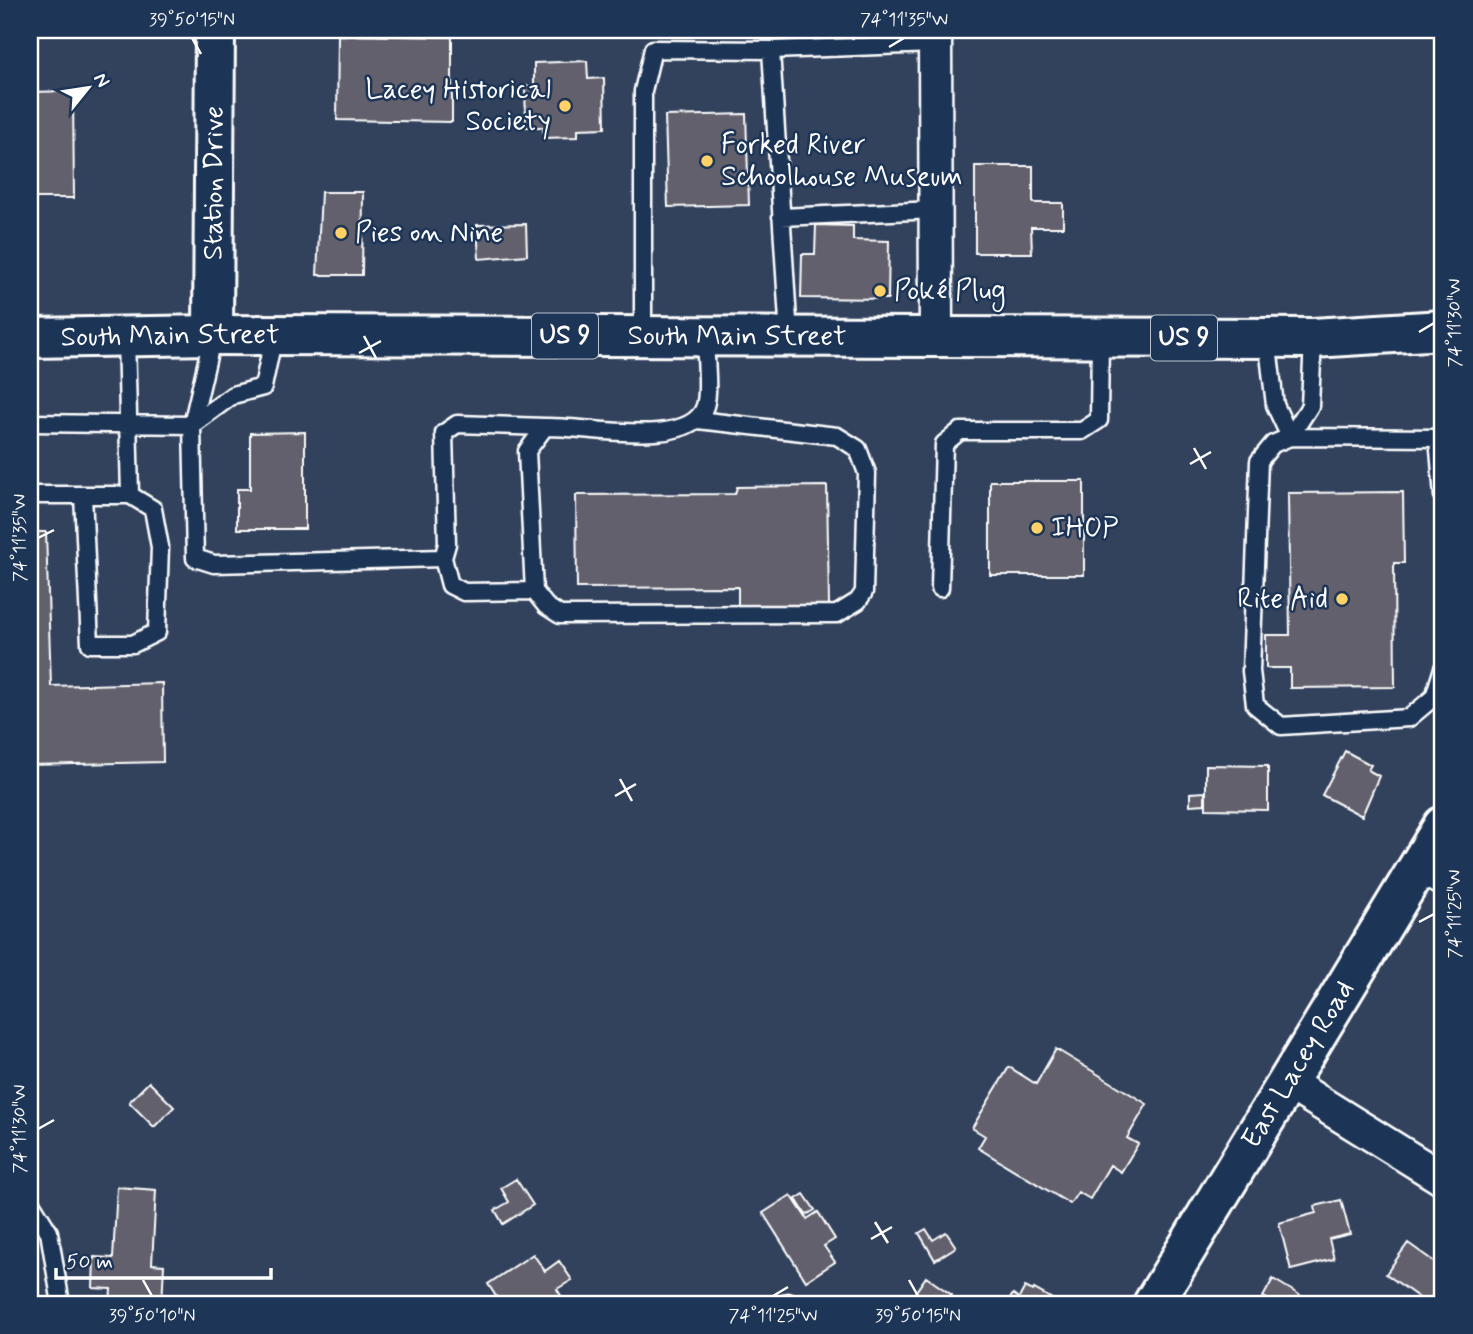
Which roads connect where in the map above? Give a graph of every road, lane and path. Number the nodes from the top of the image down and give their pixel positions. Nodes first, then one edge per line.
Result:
1 (215, 30) edge
2 (935, 37) edge
3 (771, 50) junction
4 (935, 210) junction
5 (781, 217) junction
6 (1443, 330) edge
7 (213, 335) junction
8 (274, 335) junction
9 (125, 336) junction
10 (643, 336) junction
11 (705, 336) junction
12 (789, 337) junction
13 (936, 337) junction
14 (30, 338) edge
15 (1100, 338) junction
16 (1267, 338) junction
17 (1313, 338) junction
18 (698, 420) junction
19 (30, 423) edge
20 (192, 425) junction
21 (127, 426) junction
22 (545, 427) junction
23 (1290, 438) junction
24 (1441, 438) edge
25 (30, 495) edge
26 (83, 495) junction
27 (130, 495) junction
28 (1443, 496) edge
29 (443, 558) junction
30 (940, 588) dead end
31 (534, 591) junction
32 (1443, 668) edge
33 (1439, 700) edge
34 (1443, 827) edge
35 (1429, 881) edge
36 (1287, 1082) junction
37 (1443, 1179) edge
38 (30, 1201) edge
39 (61, 1304) edge
40 (1153, 1304) edge

1 - 7 main road, Station Drive
2 - 3 lane
2 - 4 street
3 - 5 lane
3 - 10 lane
4 - 5 lane
4 - 13 street
5 - 12 lane
6 - 17 main road, South Main Street / US 9
7 - 8 main road, South Main Street / US 9
7 - 9 main road, South Main Street / US 9
7 - 20 lane
8 - 10 main road, South Main Street / US 9
8 - 20 lane
9 - 14 main road, South Main Street / US 9
9 - 21 lane
10 - 11 main road, South Main Street / US 9
11 - 12 main road, South Main Street / US 9
11 - 18 lane
12 - 13 main road, South Main Street / US 9
13 - 15 main road, South Main Street / US 9
15 - 16 main road, South Main Street / US 9
15 - 30 lane
16 - 17 main road, South Main Street / US 9
16 - 23 lane
17 - 23 lane
18 - 22 lane
18 - 31 lane
19 - 21 lane
20 - 21 lane
20 - 29 lane
21 - 27 lane
22 - 29 lane
22 - 31 lane
23 - 24 lane
23 - 33 lane
24 - 28 lane
25 - 26 lane
26 - 27 lane
26 - 27 lane
29 - 31 lane
32 - 33 lane
34 - 35 main road, East Lacey Road
35 - 36 main road, East Lacey Road
36 - 37 street
36 - 40 main road, East Lacey Road
38 - 39 lane

